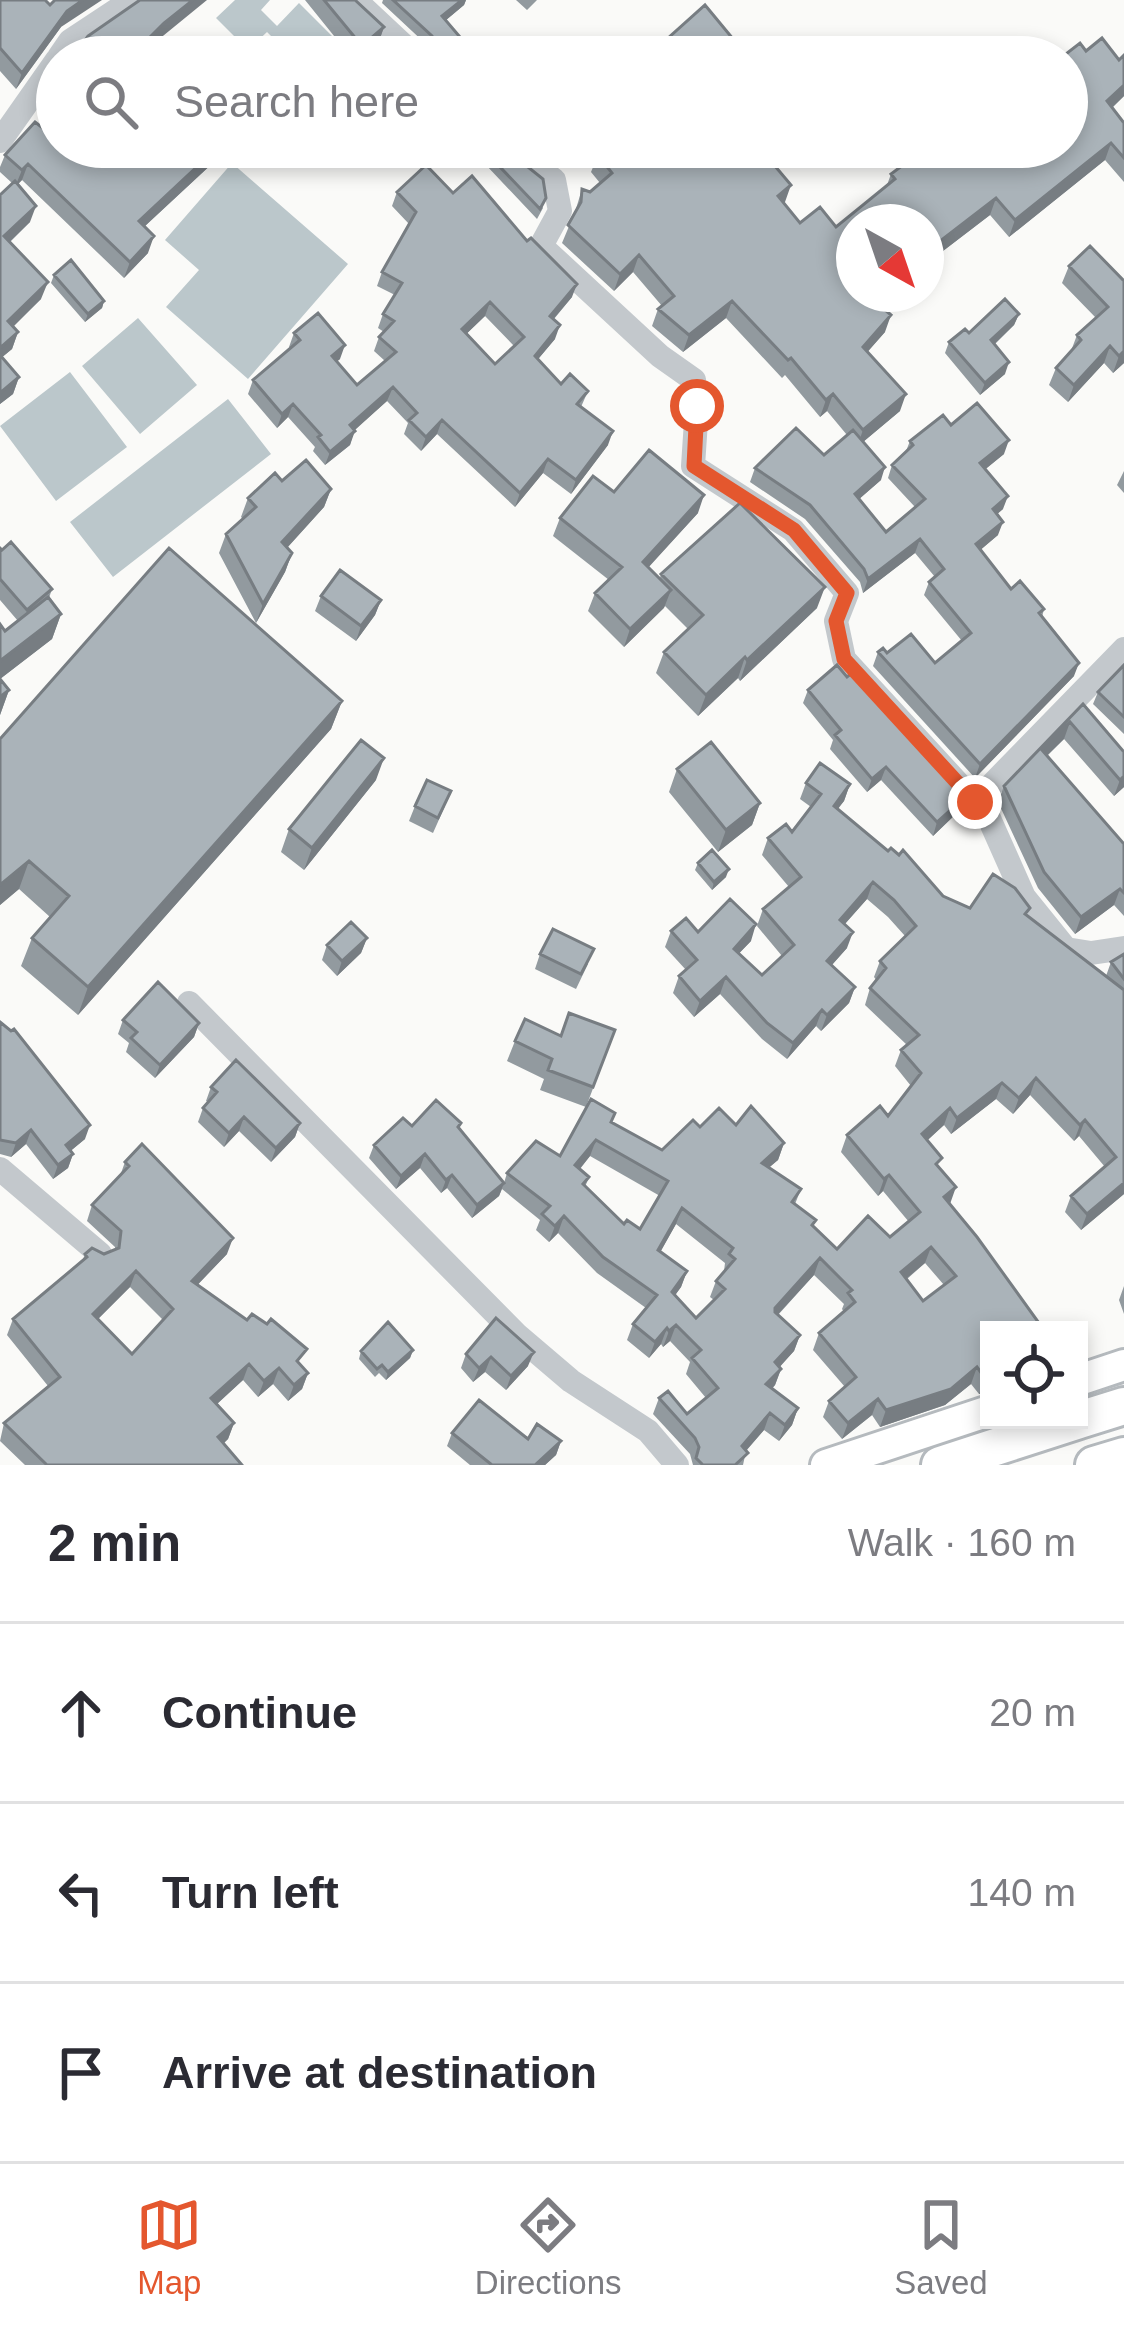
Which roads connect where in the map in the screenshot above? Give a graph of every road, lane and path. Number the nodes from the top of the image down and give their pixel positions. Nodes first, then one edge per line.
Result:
1 (132, 0) edge
2 (356, 0) edge
3 (78, 36) edge
4 (394, 36) edge
5 (36, 90) edge
6 (0, 142) edge
7 (539, 168) edge
8 (1124, 649) edge
9 (975, 802) junction
10 (1124, 948) edge
11 (189, 1003) dead end
12 (0, 1169) edge
13 (100, 1255) edge
14 (1124, 1365) edge
15 (1088, 1377) edge
16 (1124, 1406) edge
17 (980, 1414) edge
18 (1088, 1417) edge
19 (1051, 1429) edge
20 (1124, 1456) edge
21 (677, 1465) edge
22 (826, 1465) edge
23 (940, 1465) edge
24 (1094, 1465) edge

1 - 3 street
2 - 4 street
5 - 6 street
7 - 9 street
8 - 9 street
9 - 10 street
11 - 21 street
12 - 13 street
14 - 15 main road
16 - 18 highway
17 - 22 main road
19 - 23 highway
20 - 24 highway

